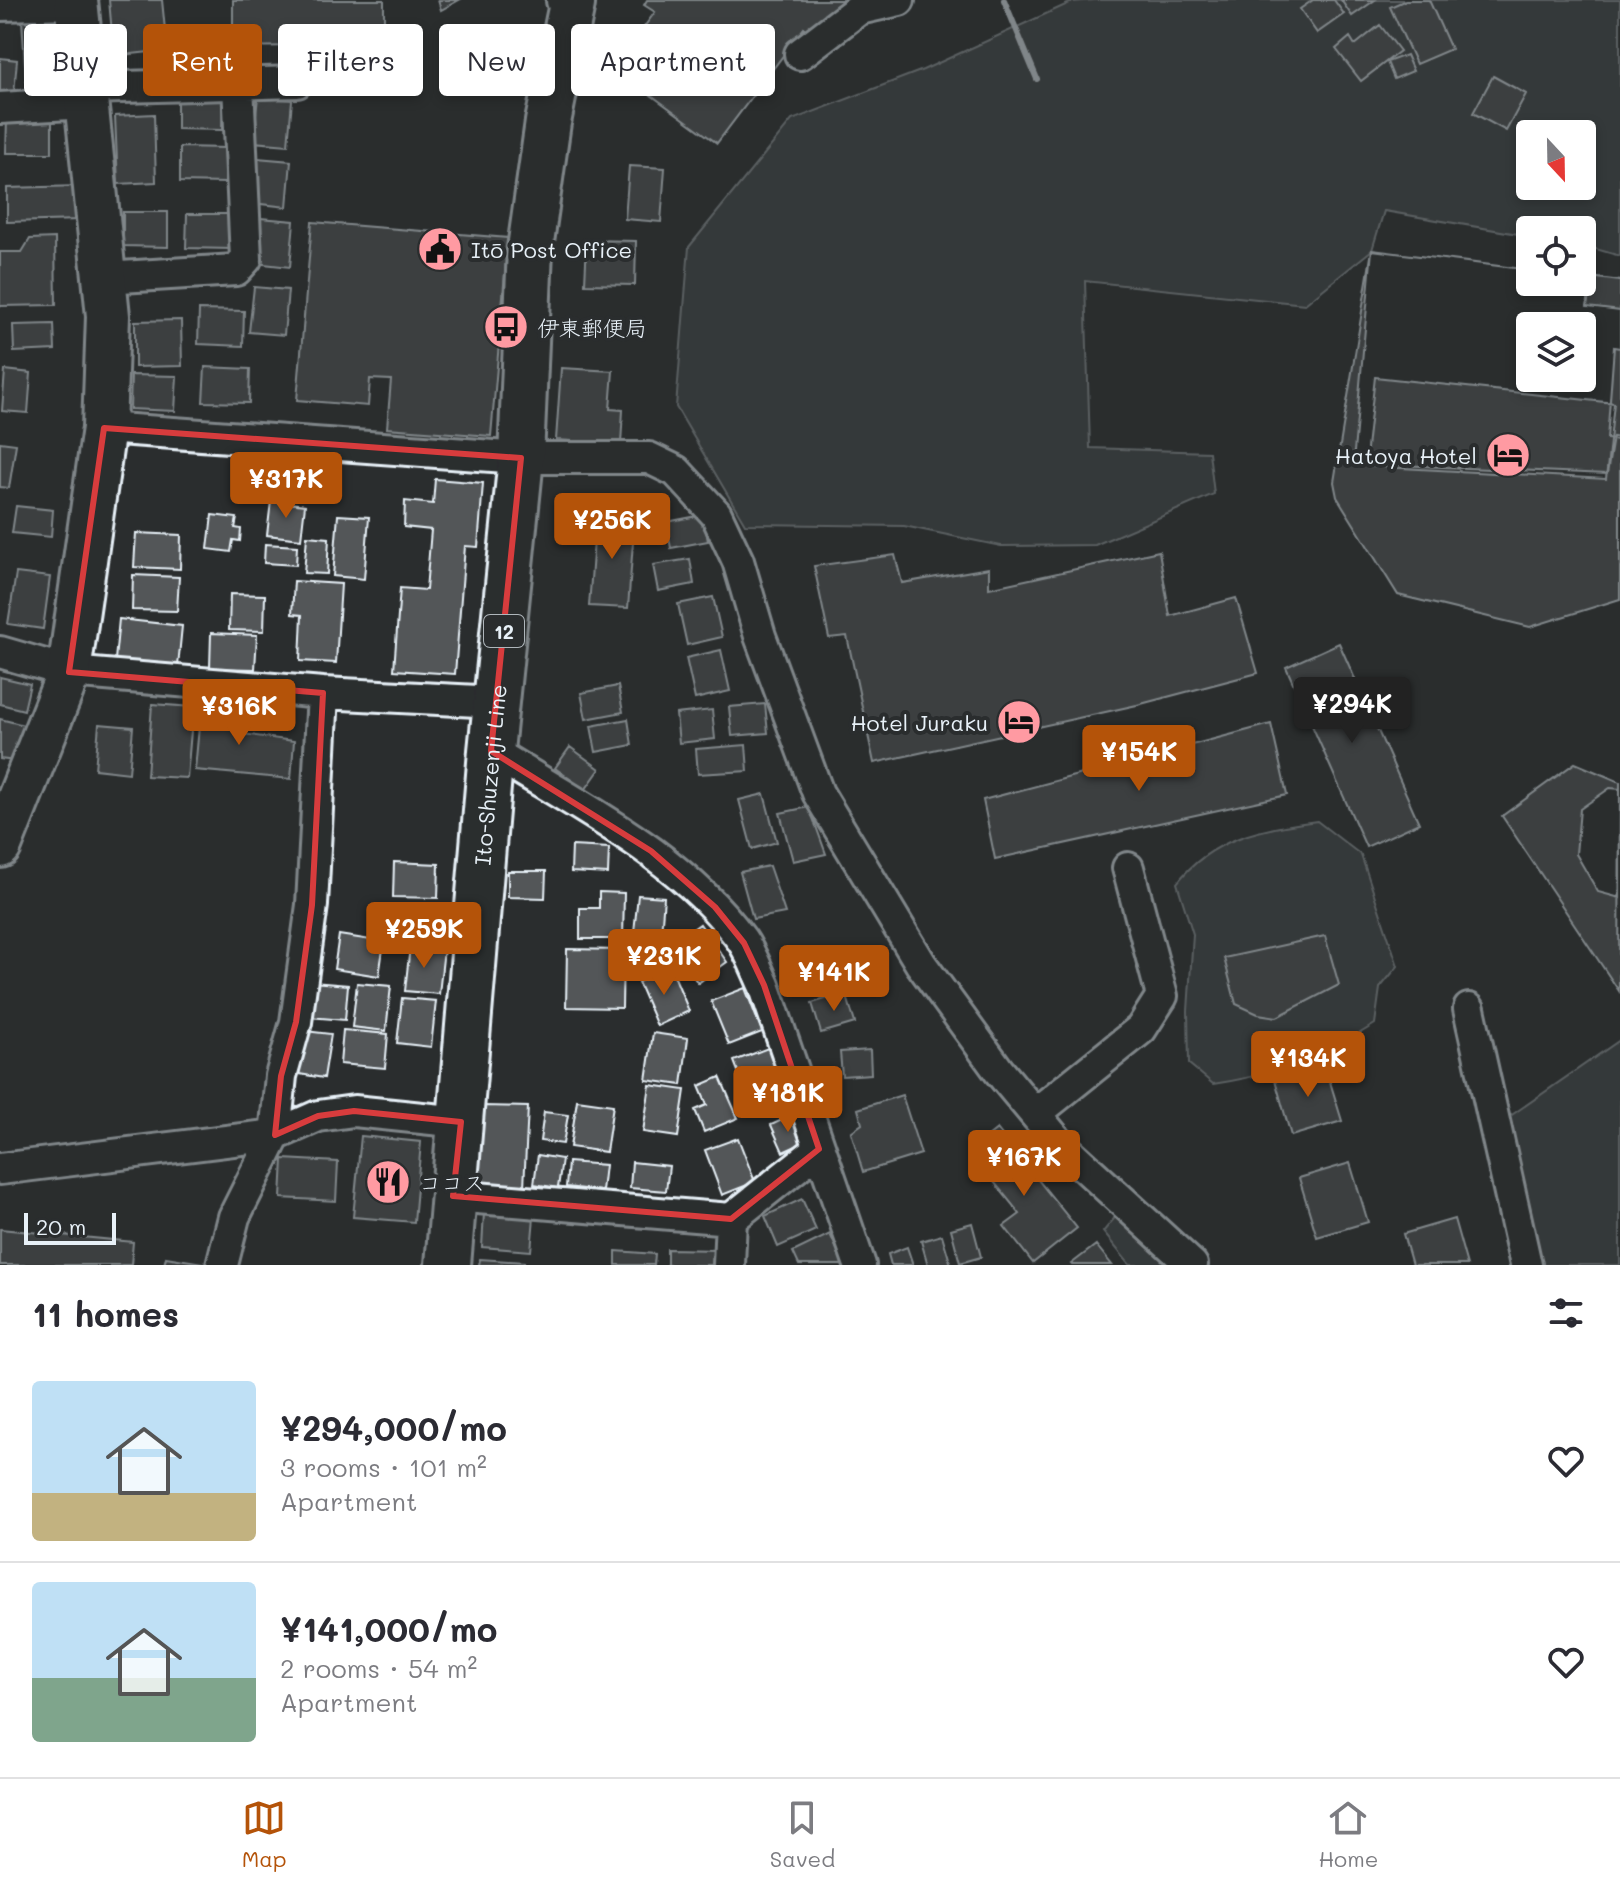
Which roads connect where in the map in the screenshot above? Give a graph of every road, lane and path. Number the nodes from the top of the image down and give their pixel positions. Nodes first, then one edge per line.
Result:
1 (899, 0) edge
2 (76, 1) edge
3 (572, 1) edge
4 (0, 5) edge
5 (79, 24) edge
6 (800, 54) dead end
7 (87, 96) joint
8 (239, 96) edge
9 (0, 108) edge
10 (104, 278) junction
11 (104, 428) junction
12 (521, 458) junction
13 (0, 652) edge
14 (69, 672) junction
15 (323, 693) junction
16 (497, 702) junction
17 (491, 751) junction
18 (0, 846) edge
19 (1128, 868) dead end
20 (1469, 1009) dead end
21 (1035, 1114) junction
22 (461, 1122) junction
23 (275, 1135) junction
24 (819, 1149) junction
25 (0, 1169) edge
26 (453, 1196) junction
27 (731, 1219) junction
28 (222, 1265) edge
29 (448, 1265) edge
30 (729, 1265) edge
31 (860, 1265) edge
32 (1192, 1265) edge
33 (1526, 1265) edge

1 - 6 street
2 - 4 street
2 - 5 street
3 - 12 main road, Ito-Shuzenji Line / 12
7 - 9 street
7 - 10 street
8 - 10 street
10 - 11 street
11 - 12 street
11 - 14 street
12 - 16 main road, Ito-Shuzenji Line / 12
12 - 21 street
13 - 14 street
14 - 15 street
14 - 18 street
15 - 16 street
15 - 23 street
16 - 17 main road, Ito-Shuzenji Line / 12
17 - 22 main road, Ito-Shuzenji Line / 12
17 - 24 street
19 - 21 street
20 - 33 street
21 - 32 street
22 - 23 street
22 - 26 main road, Ito-Shuzenji Line / 12
23 - 25 street
23 - 28 street
24 - 27 street
24 - 31 street
26 - 27 street
26 - 29 main road, Ito-Shuzenji Line / 12
27 - 30 street

